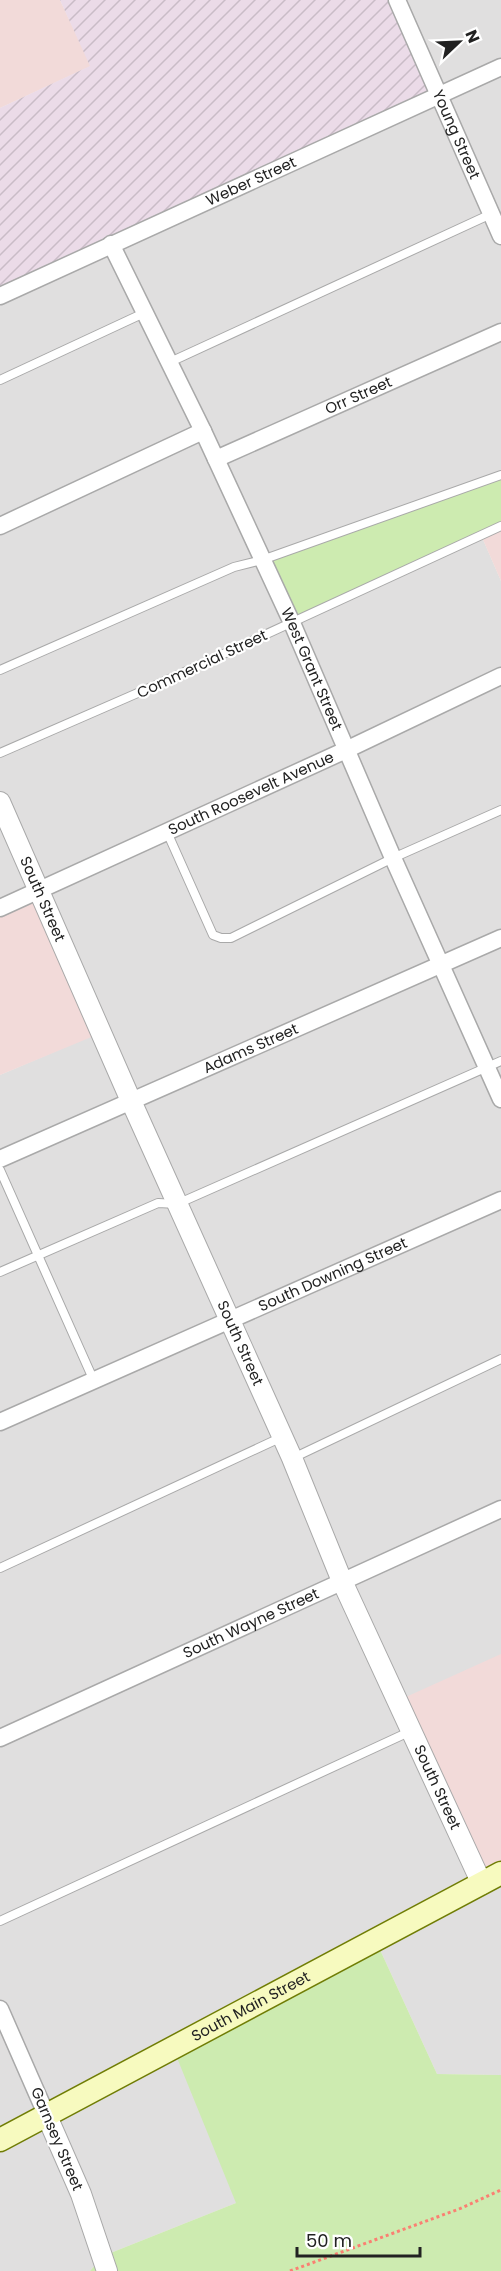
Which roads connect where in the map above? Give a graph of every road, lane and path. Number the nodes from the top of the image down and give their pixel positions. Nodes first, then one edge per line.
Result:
1 (397, 0) edge
2 (501, 67) edge
3 (440, 96) junction
4 (491, 214) junction
5 (501, 236) edge
6 (111, 244) junction
7 (0, 296) edge
8 (144, 313) junction
9 (501, 332) edge
10 (168, 363) junction
11 (0, 380) edge
12 (203, 431) junction
13 (216, 459) junction
14 (501, 475) edge
15 (0, 526) edge
16 (501, 526) edge
17 (262, 560) junction
18 (292, 623) junction
19 (0, 670) edge
20 (501, 676) edge
21 (346, 750) junction
22 (0, 753) edge
23 (0, 802) edge
24 (501, 810) edge
25 (167, 832) junction
26 (393, 858) junction
27 (39, 890) junction
28 (0, 908) edge
29 (501, 938) edge
30 (440, 964) junction
31 (494, 1064) edge
32 (501, 1099) edge
33 (131, 1101) junction
34 (0, 1159) edge
35 (0, 1170) edge
36 (501, 1200) edge
37 (177, 1204) junction
38 (38, 1255) junction
39 (0, 1272) edge
40 (229, 1321) junction
41 (501, 1359) edge
42 (94, 1381) junction
43 (0, 1422) edge
44 (282, 1437) junction
45 (292, 1458) junction
46 (500, 1511) edge
47 (0, 1568) edge
48 (342, 1581) junction
49 (411, 1731) junction
50 (0, 1738) edge
51 (491, 1879) edge
52 (0, 1922) edge
53 (0, 2009) edge
54 (46, 2114) junction
55 (0, 2140) edge
56 (501, 2190) edge
57 (107, 2271) edge
58 (290, 2271) edge

1 - 3 street, Young Street
2 - 3 street, Weber Street
3 - 4 street, Young Street
3 - 6 street, Weber Street
4 - 5 street, Young Street
4 - 10 lane
6 - 7 street, Weber Street
6 - 8 street, West Grant Street
8 - 10 street, West Grant Street
8 - 11 lane
9 - 13 street, Orr Street
10 - 12 street, West Grant Street
12 - 13 street, West Grant Street
12 - 15 street
13 - 17 street, West Grant Street
14 - 17 lane
16 - 18 lane, Commercial Street
17 - 18 street, West Grant Street
17 - 19 lane
18 - 21 street, West Grant Street
18 - 22 lane, Commercial Street
20 - 21 street, South Roosevelt Avenue
21 - 25 street, South Roosevelt Avenue
21 - 26 street, West Grant Street
23 - 27 street, South Street
24 - 26 lane
25 - 26 lane
25 - 27 street, South Roosevelt Avenue
26 - 30 street, West Grant Street
27 - 28 street, South Roosevelt Avenue
27 - 33 street, South Street
29 - 30 street, Adams Street
30 - 31 street, West Grant Street
30 - 33 street, Adams Street
31 - 32 street, West Grant Street
31 - 37 lane
33 - 34 street, Adams Street
33 - 37 street, South Street
35 - 38 lane
36 - 40 street, South Downing Street
37 - 38 lane
37 - 40 street, South Street
38 - 39 lane
38 - 42 lane
40 - 42 street, South Downing Street
40 - 44 street, South Street
41 - 45 lane
42 - 43 street, South Downing Street
44 - 45 street, South Street
44 - 47 lane
45 - 48 street, South Street
46 - 48 street, South Wayne Street
48 - 49 street, South Street
48 - 50 street, South Wayne Street
49 - 51 street, South Street
49 - 52 lane
51 - 54 main road, South Main Street
53 - 54 street, Garnsey Street
54 - 55 main road, South Main Street
54 - 57 street, Garnsey Street
56 - 58 path

